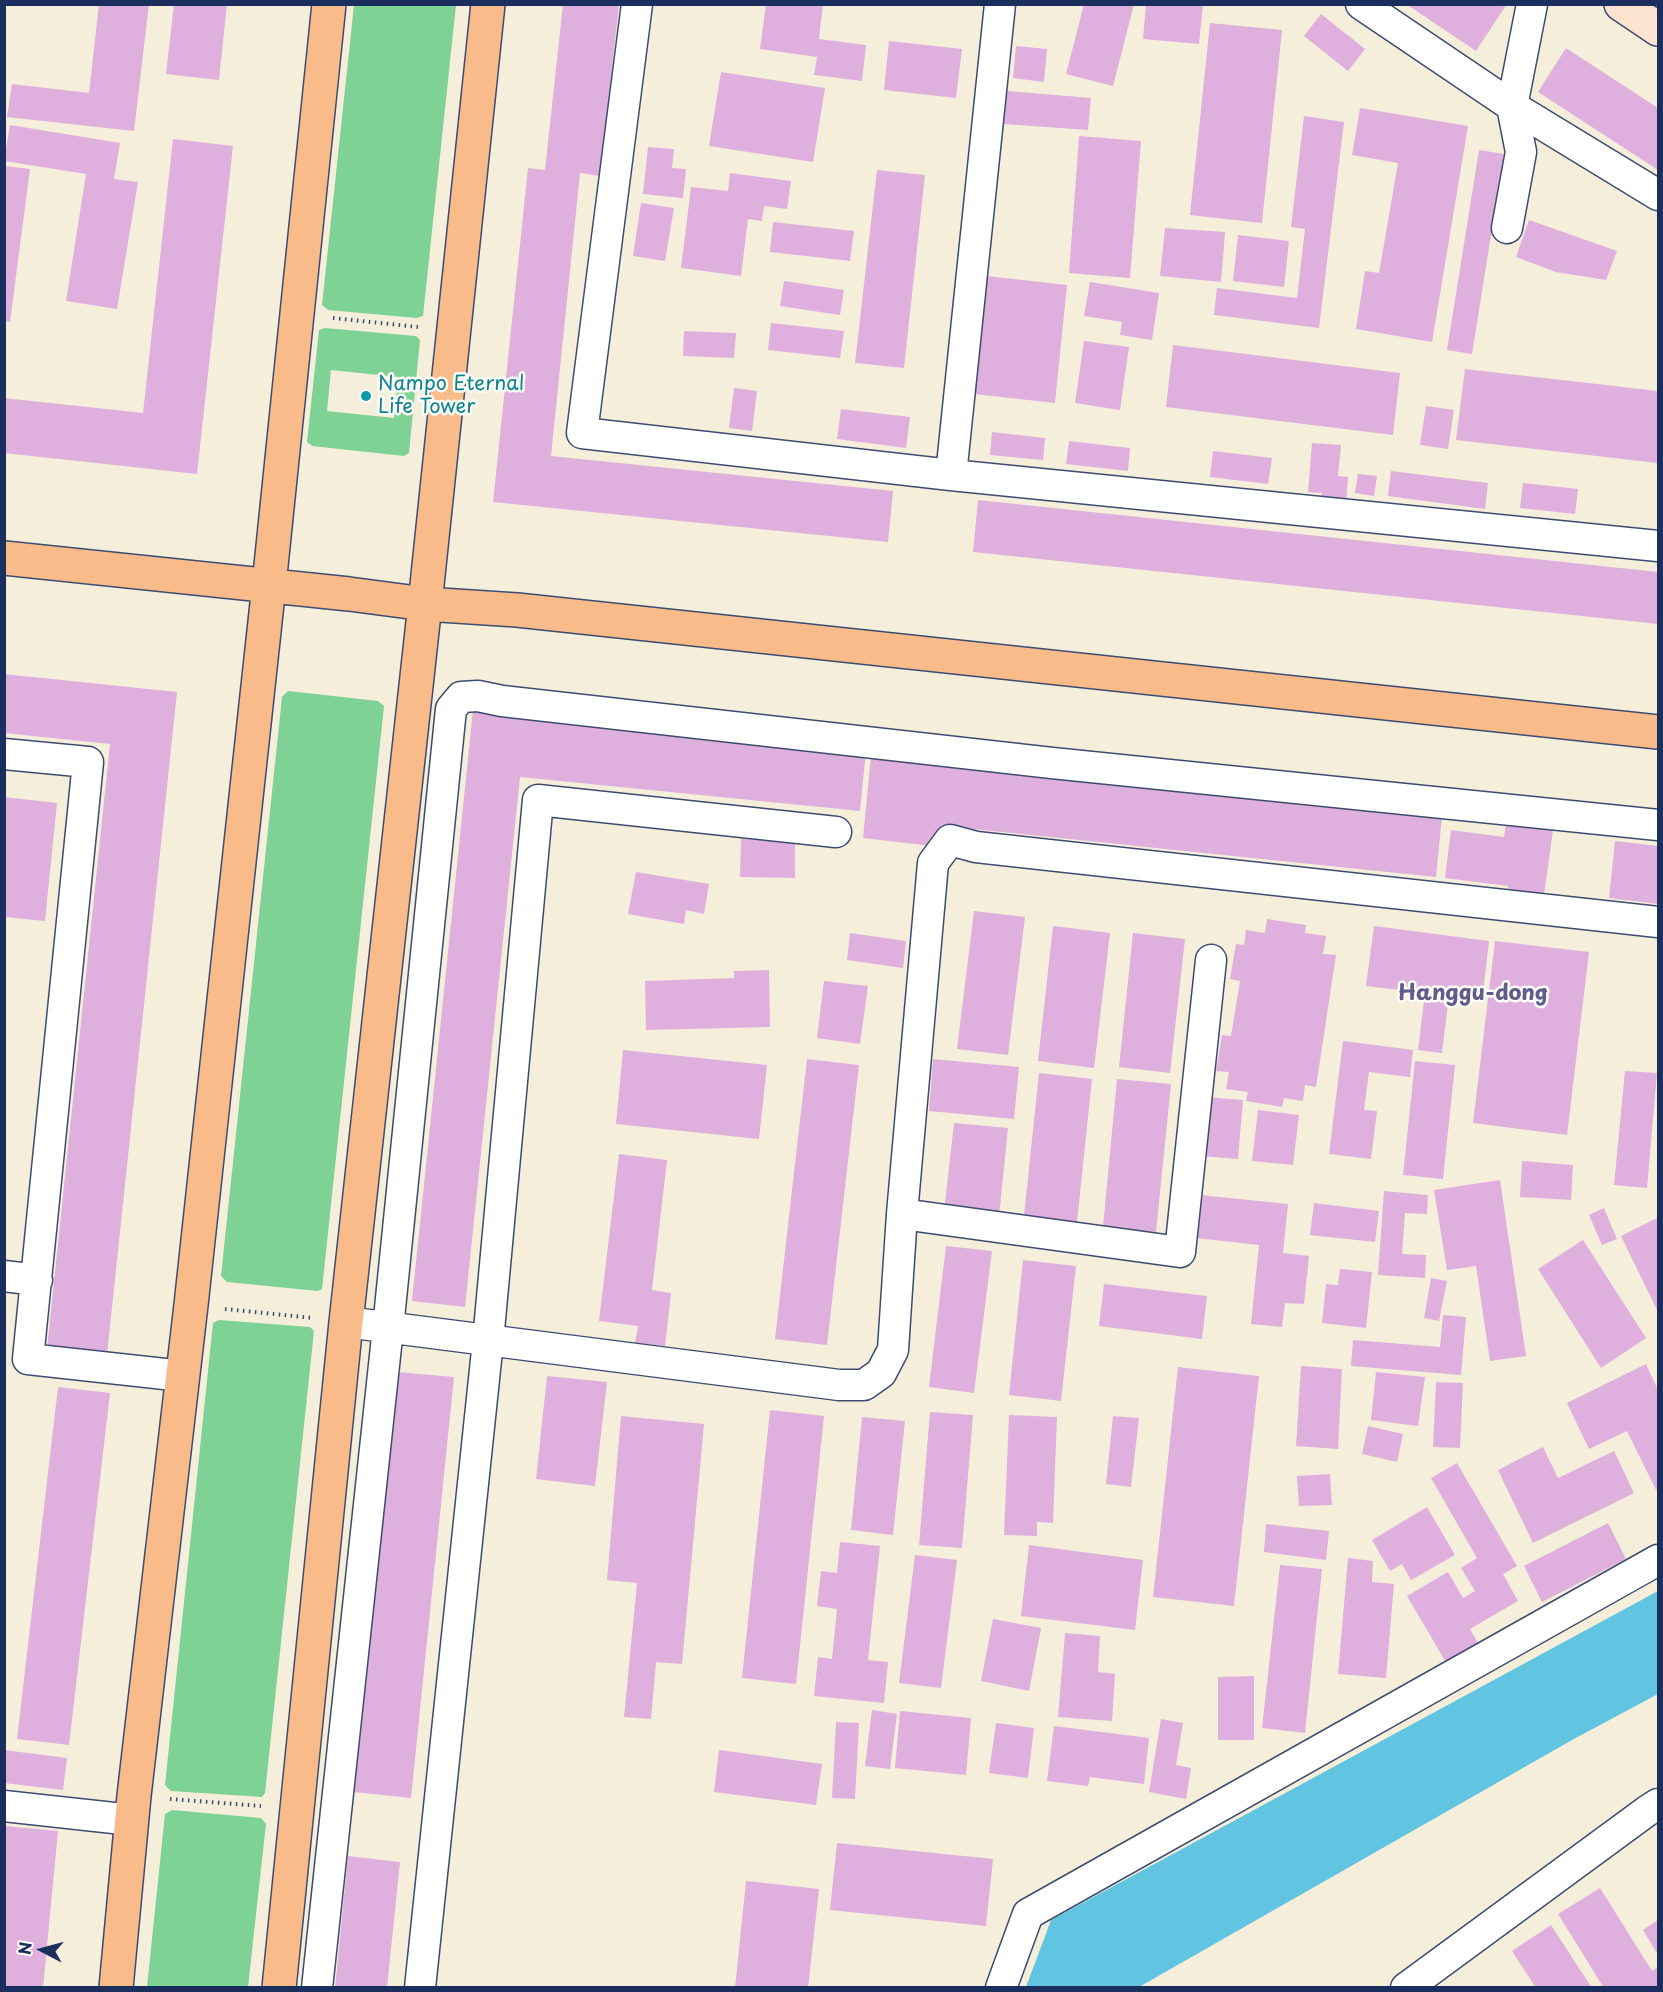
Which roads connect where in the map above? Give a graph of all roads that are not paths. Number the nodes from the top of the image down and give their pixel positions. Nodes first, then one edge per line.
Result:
1 (329, 4) edge
2 (488, 4) edge
3 (637, 4) edge
4 (1000, 4) edge
5 (1361, 4) edge
6 (1532, 4) edge
7 (1621, 4) edge
8 (1659, 29) edge
9 (1512, 106) junction
10 (1659, 195) edge
11 (1507, 228) dead end
12 (951, 475) junction
13 (1659, 546) edge
14 (4, 558) edge
15 (269, 585) junction
16 (425, 604) junction
17 (1659, 732) edge
18 (4, 754) edge
19 (1659, 825) edge
20 (836, 832) dead end
21 (1659, 922) edge
22 (1211, 960) dead end
23 (902, 1214) junction
24 (4, 1276) edge
25 (37, 1280) junction
26 (346, 1322) junction
27 (388, 1328) junction
28 (488, 1341) junction
29 (183, 1376) junction
30 (1659, 1560) edge
31 (1659, 1804) edge
32 (4, 1806) edge
33 (133, 1808) junction
34 (116, 1988) edge
35 (279, 1988) edge
36 (317, 1988) edge
37 (420, 1988) edge
38 (1001, 1988) edge
39 (1406, 1988) edge

1 - 15 main road
2 - 16 main road
3 - 12 street
4 - 12 street
5 - 9 street
6 - 9 street
7 - 8 street
9 - 10 street
9 - 11 street
12 - 13 street
14 - 15 main road
15 - 16 main road
15 - 29 main road
16 - 17 main road
16 - 26 main road
18 - 25 street
19 - 27 street
20 - 28 street
21 - 23 street
22 - 23 street
23 - 28 street
24 - 25 street
25 - 29 street
26 - 27 street
26 - 35 main road
27 - 28 street
27 - 36 street
28 - 37 street
29 - 33 main road
30 - 38 street
31 - 39 street
32 - 33 street
33 - 34 main road

